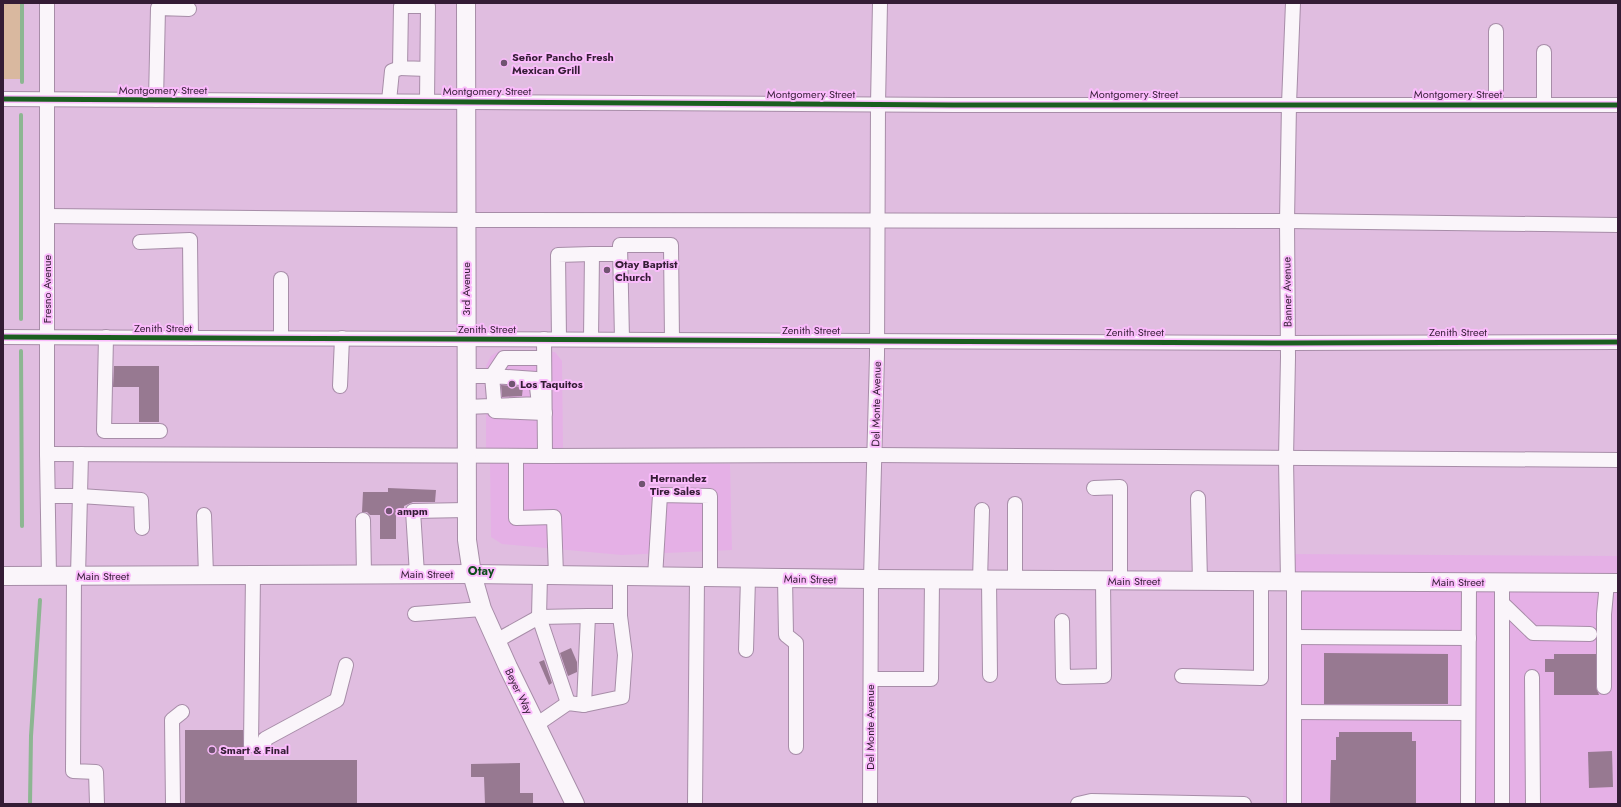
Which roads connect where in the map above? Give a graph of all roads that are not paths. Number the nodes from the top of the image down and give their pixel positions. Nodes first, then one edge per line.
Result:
1 (47, 3) edge
2 (466, 3) edge
3 (880, 3) edge
4 (1293, 3) edge
5 (419, 5) edge
6 (190, 9) dead end
7 (1496, 31) dead end
8 (1544, 52) dead end
9 (400, 68) junction
10 (427, 69) junction
11 (3, 99) edge
12 (48, 100) junction
13 (156, 100) junction
14 (389, 101) junction
15 (426, 101) junction
16 (466, 101) junction
17 (878, 104) junction
18 (1289, 104) junction
19 (1496, 104) junction
20 (1544, 105) junction
21 (1618, 105) edge
22 (47, 216) junction
23 (466, 220) junction
24 (878, 221) junction
25 (1287, 221) junction
26 (1618, 225) edge
27 (140, 242) dead end
28 (592, 254) junction
29 (620, 254) junction
30 (281, 279) dead end
31 (3, 337) edge
32 (47, 337) junction
33 (106, 337) junction
34 (191, 338) junction
35 (282, 338) junction
36 (342, 338) junction
37 (466, 339) junction
38 (544, 339) junction
39 (559, 339) junction
40 (591, 339) junction
41 (622, 339) junction
42 (672, 340) junction
43 (877, 340) junction
44 (1618, 342) edge
45 (1288, 343) junction
46 (544, 358) junction
47 (466, 376) junction
48 (492, 376) junction
49 (340, 386) dead end
50 (494, 406) junction
51 (466, 407) junction
52 (545, 413) junction
53 (160, 431) dead end
54 (47, 454) junction
55 (81, 454) junction
56 (875, 455) junction
57 (466, 456) junction
58 (516, 456) junction
59 (545, 456) junction
60 (1286, 458) junction
61 (1618, 460) edge
62 (1094, 488) dead end
63 (48, 496) junction
64 (80, 496) junction
65 (1198, 498) dead end
66 (1016, 504) dead end
67 (466, 510) junction
68 (982, 510) dead end
69 (204, 515) dead end
70 (363, 520) dead end
71 (142, 528) dead end
72 (364, 574) junction
73 (416, 574) junction
74 (472, 574) junction
75 (206, 575) junction
76 (253, 575) junction
77 (548, 575) junction
78 (3, 576) edge
79 (49, 576) junction
80 (76, 576) junction
81 (620, 576) junction
82 (654, 576) junction
83 (703, 577) junction
84 (748, 578) junction
85 (785, 578) junction
86 (871, 580) junction
87 (932, 580) junction
88 (984, 580) junction
89 (1016, 580) junction
90 (1111, 581) junction
91 (1200, 581) junction
92 (1261, 582) junction
93 (1291, 582) junction
94 (1469, 582) junction
95 (1502, 582) junction
96 (1613, 583) edge
97 (1503, 604) junction
98 (482, 609) junction
99 (415, 614) dead end
100 (588, 616) junction
101 (620, 616) junction
102 (540, 617) junction
103 (1062, 620) dead end
104 (1590, 634) dead end
105 (1294, 637) junction
106 (1469, 638) junction
107 (496, 641) junction
108 (746, 650) dead end
109 (346, 666) dead end
110 (990, 675) dead end
111 (1182, 676) dead end
112 (1532, 677) dead end
113 (871, 679) junction
114 (1604, 687) dead end
115 (568, 703) junction
116 (584, 705) junction
117 (182, 712) dead end
118 (1294, 712) junction
119 (1468, 713) junction
120 (536, 725) junction
121 (796, 747) dead end
122 (97, 804) edge
123 (173, 804) edge
124 (575, 804) edge
125 (695, 804) edge
126 (870, 804) edge
127 (1078, 804) edge
128 (1244, 804) edge
129 (1294, 804) edge
130 (1468, 804) edge
131 (1502, 804) edge
132 (1533, 804) edge

1 - 12 street, Fresno Avenue
2 - 16 main road, 3rd Avenue
3 - 17 street, Del Monte Avenue
4 - 18 street, Banner Avenue
5 - 9 street
5 - 10 street
6 - 13 street
7 - 19 street
8 - 20 street
9 - 10 street
9 - 14 street
10 - 15 street
11 - 12 street, Montgomery Street
12 - 13 street, Montgomery Street
12 - 22 street, Fresno Avenue
13 - 14 street, Montgomery Street
14 - 15 street, Montgomery Street
15 - 16 street, Montgomery Street
16 - 17 street, Montgomery Street
16 - 23 main road, 3rd Avenue
17 - 18 street, Montgomery Street
17 - 24 street, Del Monte Avenue
18 - 19 street, Montgomery Street
18 - 25 street, Banner Avenue
19 - 20 street, Montgomery Street
20 - 21 street, Montgomery Street
22 - 23 street
22 - 32 street, Fresno Avenue
23 - 24 street
23 - 37 main road, 3rd Avenue
24 - 25 street
24 - 43 street, Del Monte Avenue
25 - 26 street
25 - 45 street, Banner Avenue
27 - 34 street
28 - 29 street
28 - 39 street
28 - 40 street
29 - 41 street
29 - 42 street
30 - 35 street
31 - 32 street, Zenith Street
32 - 33 street, Zenith Street
32 - 54 street, Fresno Avenue
33 - 34 street, Zenith Street
33 - 53 street
34 - 35 street, Zenith Street
35 - 36 street, Zenith Street
36 - 37 street, Zenith Street
36 - 49 street
37 - 38 street, Zenith Street
37 - 47 main road, 3rd Avenue
38 - 39 street, Zenith Street
38 - 46 street
39 - 40 street, Zenith Street
40 - 41 street, Zenith Street
41 - 42 street, Zenith Street
42 - 43 street, Zenith Street
43 - 45 street, Zenith Street
43 - 56 street, Del Monte Avenue
44 - 45 street, Zenith Street
45 - 60 street, Banner Avenue
46 - 48 street
46 - 52 street
47 - 48 street
47 - 51 main road, 3rd Avenue
48 - 50 street
48 - 50 street
50 - 51 street
50 - 52 street
51 - 57 main road, 3rd Avenue
52 - 59 street
54 - 55 street
54 - 63 street, Fresno Avenue
55 - 57 street
55 - 64 street
56 - 59 street
56 - 60 street
56 - 86 street, Del Monte Avenue
57 - 58 street
57 - 67 main road, 3rd Avenue
58 - 59 street
58 - 77 street
60 - 61 street
60 - 93 street, Banner Avenue
62 - 90 street
63 - 64 street
63 - 79 street, Fresno Avenue
64 - 71 street
64 - 80 street
65 - 91 street
66 - 89 street
67 - 73 street
67 - 74 main road, 3rd Avenue
68 - 88 street
69 - 75 street
70 - 72 street
72 - 73 main road, Main Street
72 - 76 main road, Main Street
73 - 74 main road, Main Street
74 - 77 main road, Main Street
74 - 98 main road, Beyer Way
75 - 76 main road, Main Street
75 - 80 main road, Main Street
76 - 109 street
77 - 81 main road, Main Street
77 - 102 street
78 - 79 main road, Main Street
79 - 80 main road, Main Street
80 - 122 street
81 - 82 main road, Main Street
81 - 101 street
82 - 83 main road, Main Street
82 - 83 street
83 - 84 main road, Main Street
83 - 125 street
84 - 85 main road, Main Street
84 - 108 street
85 - 86 main road, Main Street
85 - 121 street
86 - 87 main road, Main Street
86 - 113 street, Del Monte Avenue
87 - 88 main road, Main Street
87 - 113 street
88 - 89 main road, Main Street
88 - 110 street
89 - 90 main road, Main Street
90 - 91 main road, Main Street
90 - 103 street
91 - 92 main road, Main Street
92 - 93 main road, Main Street
92 - 111 street
93 - 94 main road, Main Street
93 - 105 street, Banner Avenue
94 - 95 main road, Main Street
94 - 106 street
95 - 96 main road, Main Street
95 - 97 street
96 - 114 street
97 - 104 street
97 - 131 street
98 - 99 street
98 - 107 main road, Beyer Way
100 - 101 street
100 - 102 street
100 - 116 street
101 - 116 street
102 - 107 street
102 - 115 street
105 - 106 street
105 - 118 street, Banner Avenue
106 - 119 street
107 - 120 main road, Beyer Way
112 - 132 street
113 - 126 street, Del Monte Avenue
115 - 116 street
115 - 120 street
117 - 123 street
118 - 119 street
118 - 129 street, Banner Avenue
119 - 130 street
120 - 124 main road, Beyer Way
127 - 128 street

